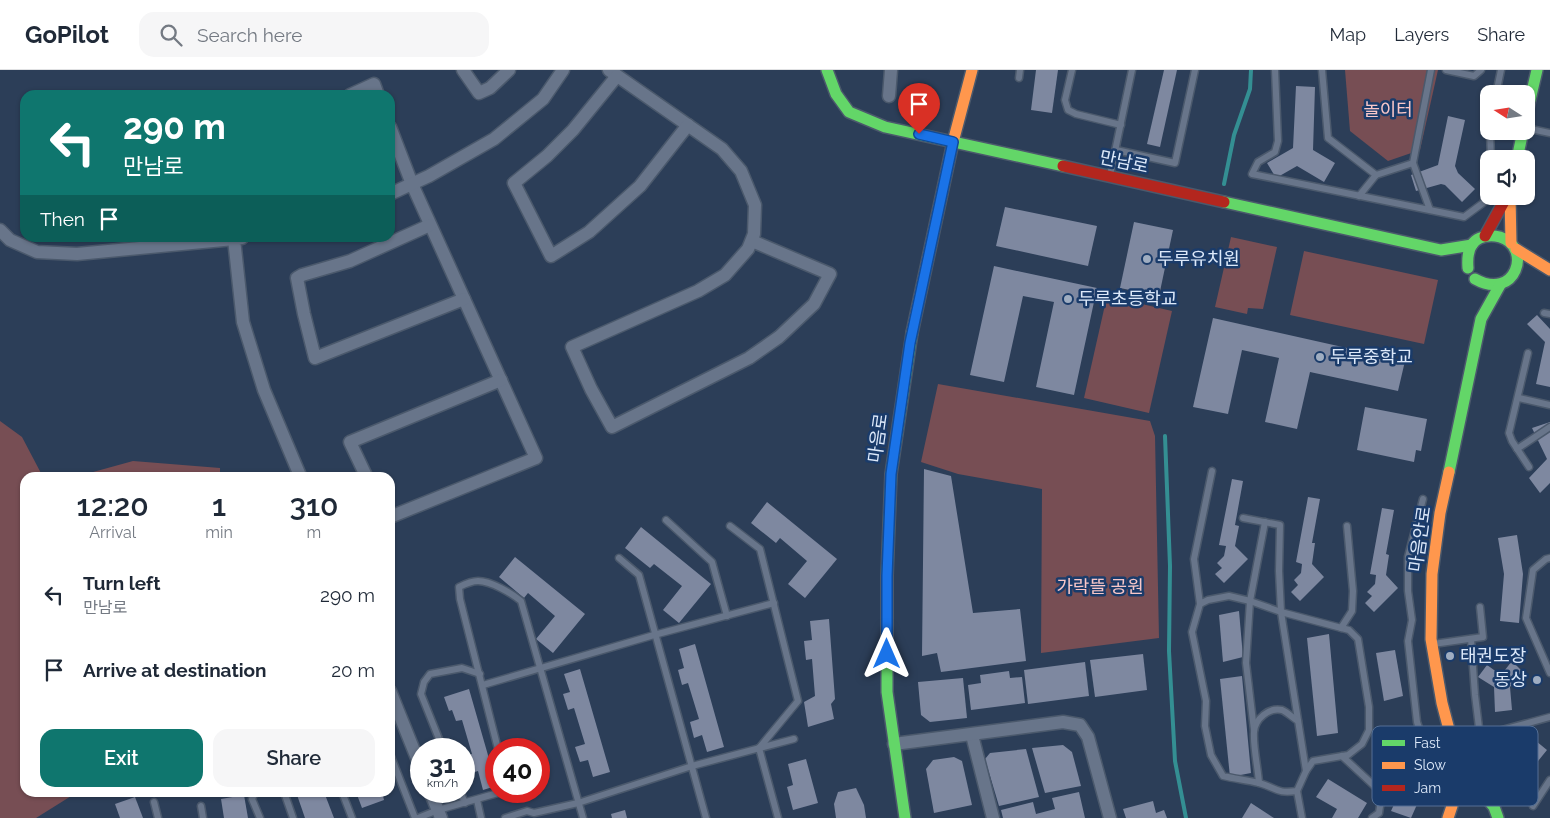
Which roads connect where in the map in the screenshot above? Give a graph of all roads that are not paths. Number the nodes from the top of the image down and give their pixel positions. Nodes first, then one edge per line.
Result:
1 (463, 70) edge
2 (509, 70) edge
3 (563, 70) edge
4 (827, 70) edge
5 (891, 70) edge
6 (972, 70) edge
7 (1020, 70) edge
8 (1072, 70) edge
9 (1132, 70) edge
10 (1196, 70) edge
11 (1275, 70) edge
12 (1322, 70) edge
13 (1431, 70) edge
14 (1446, 70) edge
15 (1481, 70) edge
16 (1502, 70) edge
17 (1537, 70) edge
18 (613, 73) edge
19 (1019, 78) dead end
20 (1498, 85) edge
21 (1533, 85) edge
22 (361, 90) edge
23 (376, 90) edge
24 (890, 96) dead end
25 (688, 125) junction
26 (1121, 125) junction
27 (1535, 130) edge
28 (1550, 133) edge
29 (953, 142) junction
30 (1116, 150) junction
31 (395, 151) edge
32 (1413, 163) junction
33 (1376, 175) junction
34 (1110, 176) junction
35 (412, 184) junction
36 (395, 192) edge
37 (1359, 196) junction
38 (1480, 205) edge
39 (1503, 205) edge
40 (1509, 205) edge
41 (1430, 210) junction
42 (430, 225) junction
43 (0, 230) edge
44 (1485, 236) junction
45 (395, 241) edge
46 (752, 241) junction
47 (198, 242) edge
48 (238, 242) edge
49 (393, 242) edge
50 (1472, 245) junction
51 (1513, 246) junction
52 (1441, 250) junction
53 (1468, 268) junction
54 (1541, 272) edge
55 (1474, 279) junction
56 (1504, 283) junction
57 (464, 299) junction
58 (1481, 319) junction
59 (1528, 353) dead end
60 (500, 380) junction
61 (1519, 398) junction
62 (1550, 405) edge
63 (1550, 427) edge
64 (1517, 449) junction
65 (1529, 467) dead end
66 (1212, 471) dead end
67 (298, 472) edge
68 (364, 472) edge
69 (1423, 498) dead end
70 (395, 515) edge
71 (1243, 518) dead end
72 (666, 520) dead end
73 (1265, 522) junction
74 (730, 526) dead end
75 (1347, 526) dead end
76 (619, 558) dead end
77 (1550, 558) edge
78 (1250, 601) junction
79 (774, 603) junction
80 (1200, 604) junction
81 (1480, 607) dead end
82 (1280, 612) junction
83 (727, 616) junction
84 (1341, 628) junction
85 (654, 635) junction
86 (1471, 639) junction
87 (1432, 644) junction
88 (1541, 651) junction
89 (1550, 654) edge
90 (540, 668) junction
91 (1550, 673) edge
92 (480, 674) junction
93 (483, 685) junction
94 (395, 704) edge
95 (1550, 717) edge
96 (1298, 721) junction
97 (1418, 726) edge
98 (1448, 726) edge
99 (1479, 726) edge
100 (1517, 726) edge
101 (1254, 730) junction
102 (972, 735) junction
103 (439, 738) edge
104 (495, 738) edge
105 (794, 738) dead end
106 (410, 741) edge
107 (894, 744) junction
108 (759, 748) junction
109 (1342, 756) junction
110 (395, 766) edge
111 (692, 766) junction
112 (1306, 771) junction
113 (1550, 780) edge
114 (1259, 783) junction
115 (1372, 784) edge
116 (1297, 791) junction
117 (253, 797) edge
118 (286, 797) edge
119 (344, 797) edge
120 (485, 797) edge
121 (1538, 798) edge
122 (477, 800) joint
123 (154, 802) dead end
124 (578, 802) junction
125 (465, 803) edge
126 (201, 806) dead end
127 (1380, 806) edge
128 (1493, 806) edge
129 (439, 814) edge
130 (534, 816) edge
131 (158, 818) edge
132 (203, 818) edge
133 (260, 818) edge
134 (293, 818) edge
135 (352, 818) edge
136 (417, 818) edge
137 (482, 818) edge
138 (505, 818) edge
139 (583, 818) edge
140 (706, 818) edge
141 (778, 818) edge
142 (905, 818) edge
143 (993, 818) edge
144 (1110, 818) edge
145 (1302, 818) edge
146 (1372, 818) edge
147 (1498, 818) edge

1 - 2 street
3 - 35 street
4 - 29 street, 만남로
5 - 24 street
6 - 29 street, 마음로
7 - 19 lane
8 - 26 lane
9 - 26 lane
10 - 30 lane
11 - 37 lane
12 - 33 lane
13 - 32 lane
14 - 15 lane
16 - 20 lane
17 - 21 street
18 - 25 street
18 - 25 street
22 - 23 street
25 - 46 street
26 - 30 lane
27 - 28 lane
29 - 34 street, 만남로
29 - 107 street, 마음로
30 - 34 lane
31 - 35 street
32 - 33 lane
32 - 41 lane
33 - 37 lane
34 - 52 street, 만남로
35 - 36 street
35 - 42 street
37 - 41 lane
38 - 41 lane
39 - 44 street
40 - 51 street
42 - 45 street
42 - 57 street
43 - 47 street
44 - 50 street
44 - 51 street
46 - 46 street
48 - 67 street
49 - 57 street
50 - 52 street
50 - 53 street
51 - 54 street
51 - 56 street
52 - 53 street
53 - 55 street
54 - 56 street
55 - 56 street
55 - 58 street
56 - 58 street
57 - 60 street
58 - 87 street, 마음안로
59 - 61 lane
60 - 68 street
60 - 70 street
61 - 62 lane
61 - 64 lane
63 - 64 lane
64 - 65 lane
66 - 80 lane
69 - 97 lane
71 - 73 lane
72 - 83 lane
73 - 78 lane
73 - 82 lane
74 - 79 lane
75 - 84 lane
76 - 85 lane
77 - 88 lane
78 - 80 lane
78 - 82 lane
78 - 101 lane
79 - 83 lane
79 - 108 lane
80 - 114 lane
81 - 86 lane
82 - 84 lane
82 - 96 lane
83 - 85 lane
84 - 109 lane
85 - 90 lane
85 - 111 lane
86 - 87 lane
86 - 99 lane
87 - 98 street, 마음안로
88 - 89 lane
88 - 91 lane
90 - 92 lane
90 - 93 lane
90 - 124 lane
92 - 93 lane
92 - 103 lane
93 - 104 lane
94 - 106 street
95 - 100 lane
96 - 101 lane
96 - 112 lane
101 - 114 lane
102 - 107 street
102 - 143 street
102 - 144 street
105 - 108 lane
107 - 142 street, 마음로
108 - 111 lane
108 - 141 lane
109 - 112 lane
109 - 115 lane
110 - 136 lane
111 - 124 lane
111 - 140 lane
112 - 116 lane
113 - 121 lane
114 - 116 lane
116 - 145 lane
117 - 133 lane
118 - 134 lane
119 - 135 lane
120 - 122 lane
122 - 137 lane
123 - 131 lane
124 - 130 lane
124 - 139 lane
125 - 129 lane
126 - 132 lane
127 - 146 lane
128 - 147 street
129 - 136 lane
130 - 138 lane

